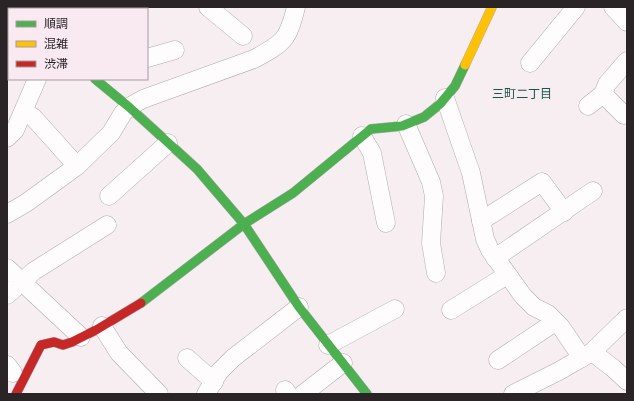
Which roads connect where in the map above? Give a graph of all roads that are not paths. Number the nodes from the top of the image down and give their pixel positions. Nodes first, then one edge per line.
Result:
1 (208, 7) edge
2 (296, 7) edge
3 (492, 7) edge
4 (576, 7) edge
5 (243, 36) dead end
6 (175, 50) dead end
7 (148, 58) edge
8 (627, 61) edge
9 (530, 64) dead end
10 (37, 80) edge
11 (104, 82) edge
12 (603, 94) junction
13 (445, 98) junction
14 (588, 106) dead end
15 (129, 107) junction
16 (23, 112) junction
17 (624, 116) dead end
18 (406, 124) junction
19 (362, 136) junction
20 (7, 138) edge
21 (168, 143) junction
22 (77, 166) junction
23 (594, 191) dead end
24 (109, 196) dead end
25 (564, 212) junction
26 (7, 214) edge
27 (481, 221) junction
28 (386, 223) dead end
29 (244, 224) junction
30 (100, 236) dead end
31 (495, 258) junction
32 (7, 268) edge
33 (436, 273) dead end
34 (507, 275) junction
35 (22, 281) junction
36 (7, 294) edge
37 (299, 307) junction
38 (395, 309) dead end
39 (451, 310) dead end
40 (627, 318) edge
41 (555, 322) junction
42 (102, 326) junction
43 (81, 337) junction
44 (328, 345) junction
45 (587, 355) junction
46 (187, 358) dead end
47 (498, 360) dead end
48 (343, 363) junction
49 (627, 381) edge
50 (210, 390) edge
51 (16, 394) edge
52 (159, 394) edge
53 (304, 394) edge
54 (367, 394) edge
55 (513, 394) edge

1 - 5 street
2 - 15 street
3 - 13 street
4 - 9 street
6 - 7 street
8 - 12 street
10 - 16 street
11 - 15 street
12 - 14 street
12 - 17 street
13 - 18 street
13 - 27 street
15 - 21 street
15 - 22 street
16 - 20 street
16 - 22 street
18 - 19 street
18 - 33 street
19 - 28 street
19 - 29 street
21 - 24 street
21 - 29 street
22 - 26 street
23 - 25 street
25 - 27 street
25 - 31 street
27 - 31 street
29 - 37 street
29 - 42 street
30 - 35 street
31 - 34 street
32 - 35 street
34 - 39 street
34 - 41 street
35 - 36 street
35 - 43 street
37 - 44 street
37 - 50 street
38 - 44 street
40 - 45 street
41 - 45 street
41 - 47 street
42 - 43 street
42 - 52 street
43 - 51 street
44 - 48 street
45 - 49 street
45 - 55 street
46 - 50 street
48 - 53 street
48 - 54 street

